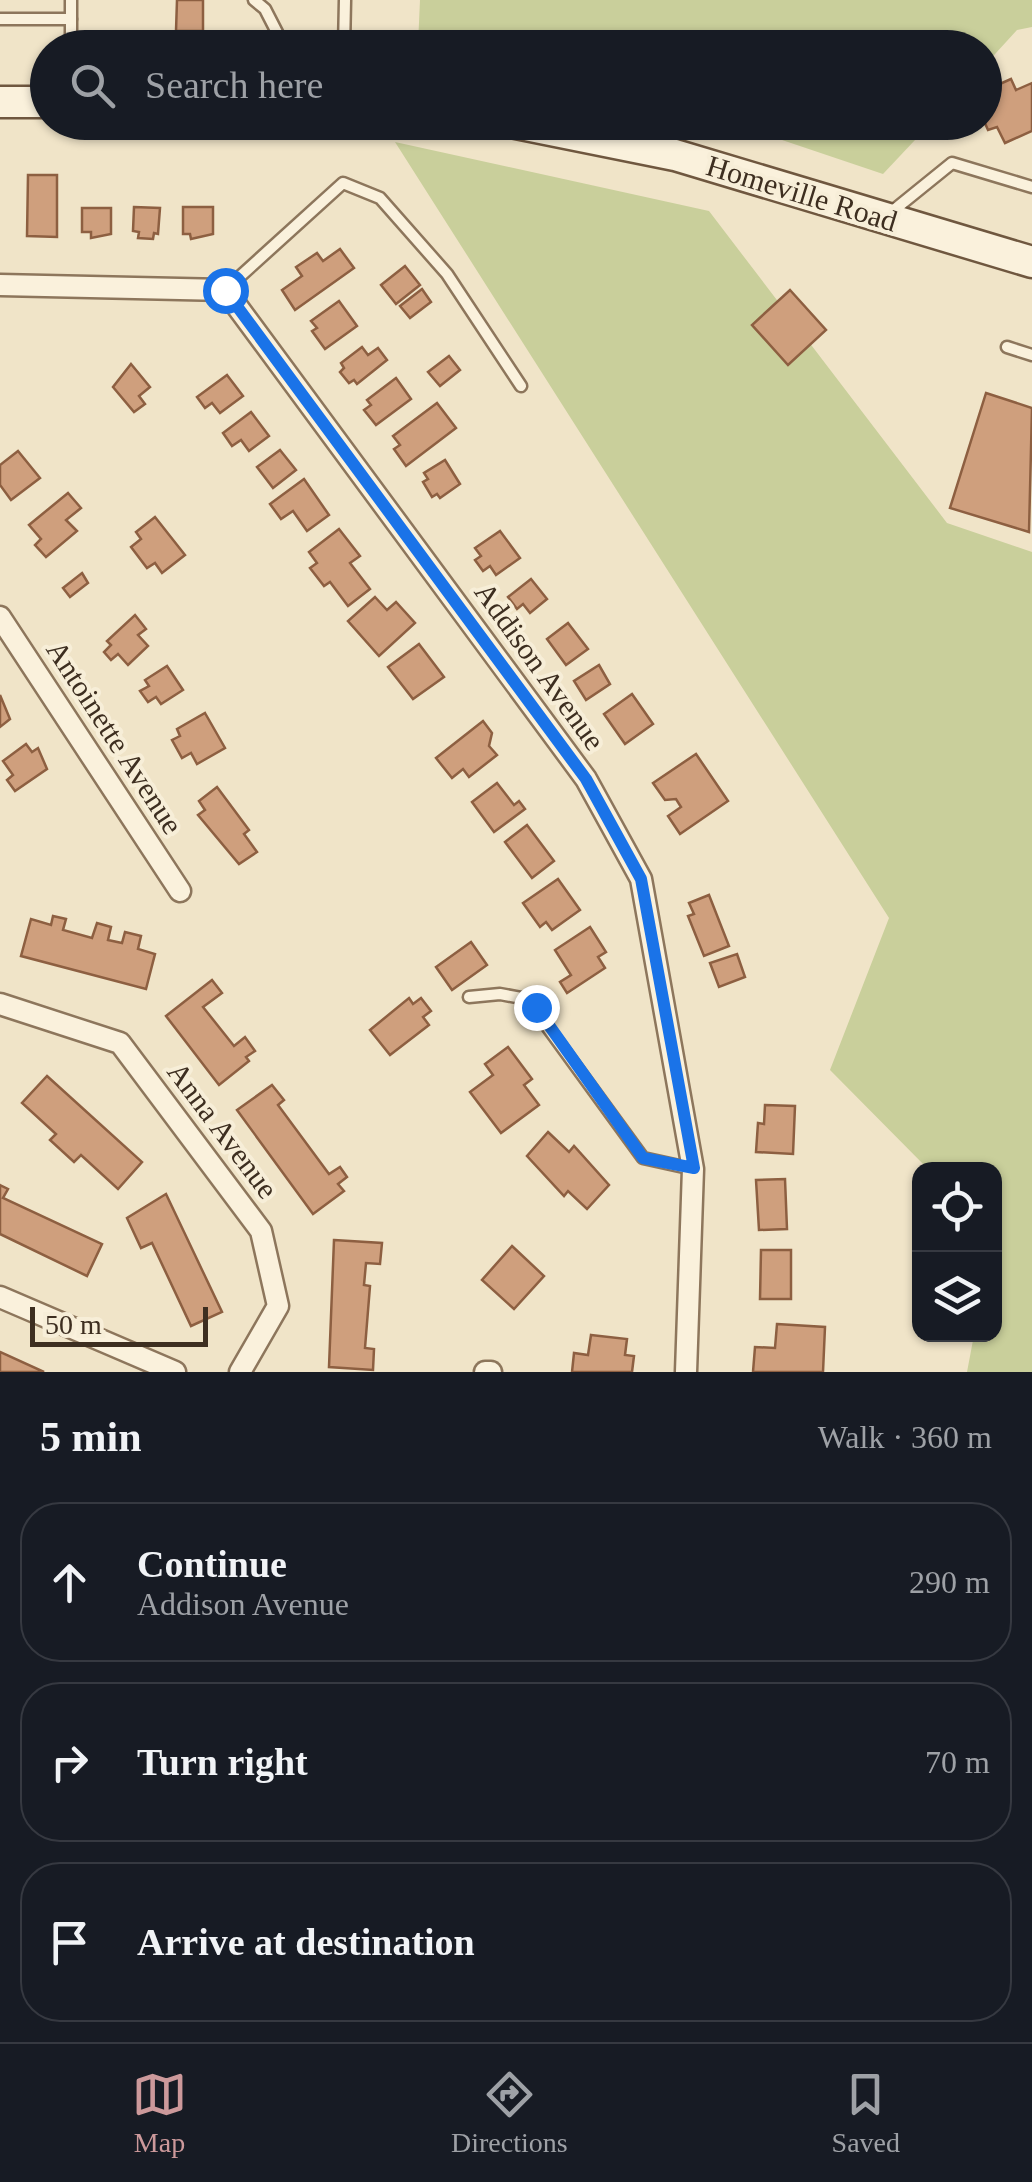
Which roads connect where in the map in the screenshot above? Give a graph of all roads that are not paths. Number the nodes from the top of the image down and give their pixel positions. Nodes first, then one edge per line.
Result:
1 (71, 0) edge
2 (254, 0) edge
3 (345, 0) edge
4 (0, 18) edge
5 (71, 19) junction
6 (71, 30) edge
7 (276, 30) edge
8 (344, 30) edge
9 (0, 102) edge
10 (30, 102) edge
11 (600, 140) edge
12 (1032, 186) edge
13 (884, 218) junction
14 (1032, 262) edge
15 (0, 285) edge
16 (225, 290) junction
17 (1007, 348) dead end
18 (1032, 355) edge
19 (521, 386) dead end
20 (0, 616) edge
21 (180, 891) dead end
22 (468, 997) dead end
23 (0, 1004) edge
24 (694, 1168) junction
25 (0, 1297) edge
26 (174, 1372) edge
27 (240, 1372) edge
28 (686, 1372) edge

1 - 5 lane
2 - 7 lane
3 - 8 lane
4 - 5 lane
5 - 6 lane
9 - 10 street
11 - 13 street, Homeville Road
12 - 13 lane
13 - 14 street, Homeville Road
15 - 16 street
16 - 19 lane
16 - 24 street, Addison Avenue
17 - 18 lane
20 - 21 street, Antoinette Avenue
22 - 24 lane
23 - 27 street, Anna Avenue
24 - 28 street, Addison Avenue
25 - 26 street

